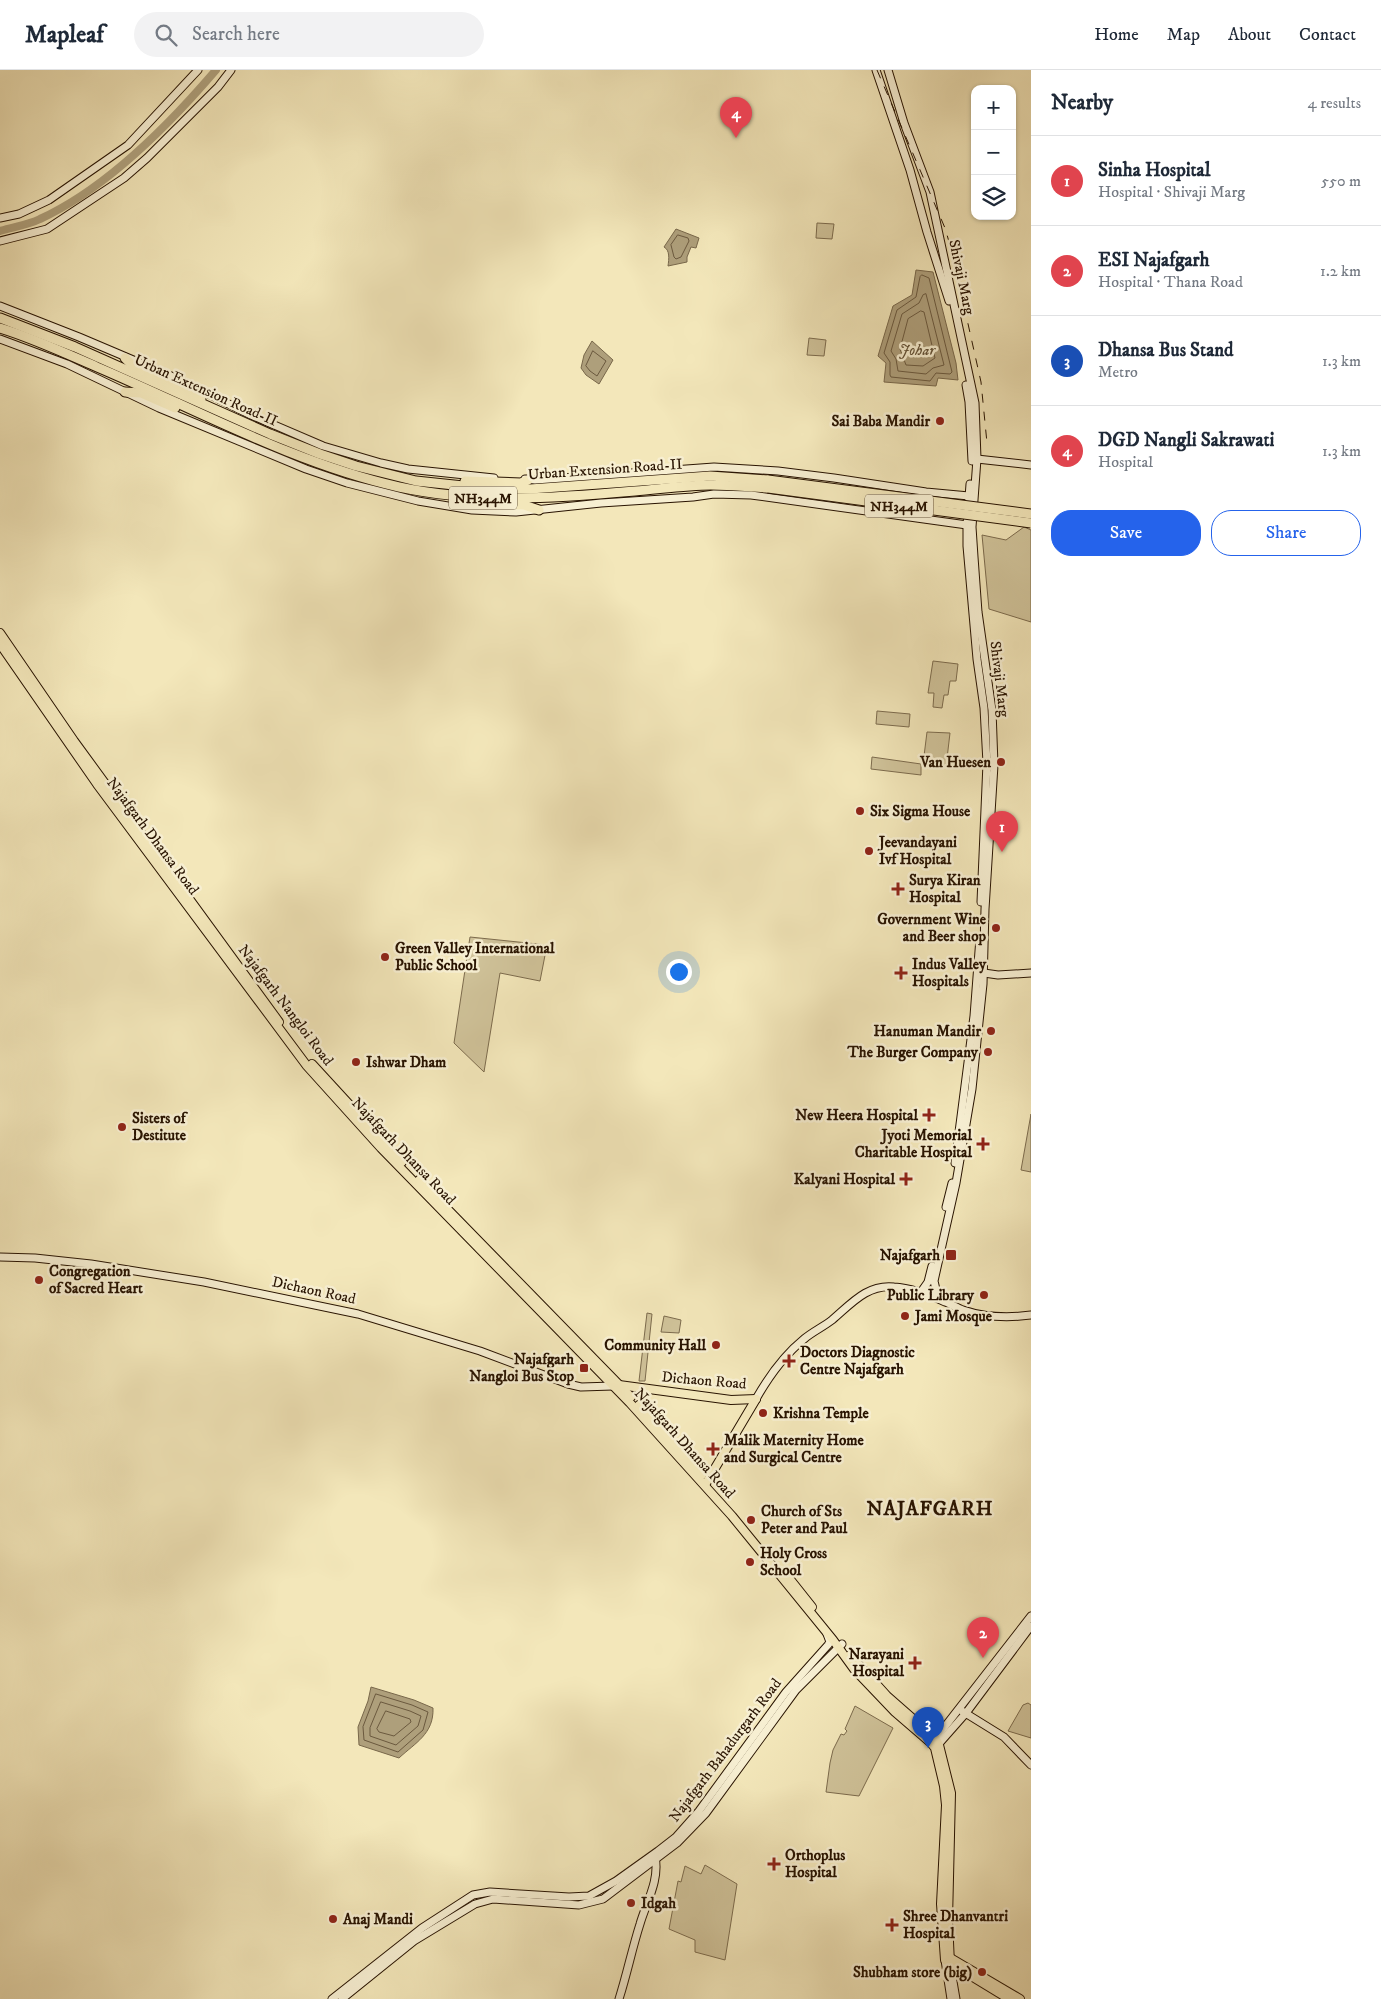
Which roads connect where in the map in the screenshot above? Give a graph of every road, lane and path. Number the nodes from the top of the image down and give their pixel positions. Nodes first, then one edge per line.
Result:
1 (198, 70) edge
2 (231, 70) edge
3 (876, 70) edge
4 (888, 70) edge
5 (0, 218) edge
6 (0, 241) edge
7 (0, 306) edge
8 (0, 318) edge
9 (0, 328) edge
10 (0, 339) edge
11 (125, 358) junction
12 (125, 392) junction
13 (217, 410) junction
14 (211, 418) junction
15 (978, 460) junction
16 (1031, 465) edge
17 (528, 480) junction
18 (768, 484) junction
19 (448, 490) junction
20 (969, 496) junction
21 (539, 510) junction
22 (1031, 514) edge
23 (1031, 523) edge
24 (966, 525) junction
25 (0, 633) edge
26 (0, 644) edge
27 (64, 732) junction
28 (225, 952) junction
29 (984, 973) junction
30 (1031, 973) edge
31 (961, 1140) junction
32 (0, 1257) edge
33 (921, 1292) junction
34 (938, 1298) junction
35 (1031, 1315) edge
36 (616, 1386) junction
37 (756, 1398) junction
38 (707, 1483) junction
39 (1031, 1616) edge
40 (823, 1624) junction
41 (1031, 1626) edge
42 (840, 1645) junction
43 (962, 1711) junction
44 (935, 1744) junction
45 (1031, 1765) edge
46 (655, 1857) junction
47 (947, 1959) junction
48 (332, 1999) edge
49 (342, 1999) edge
50 (619, 1999) edge
51 (951, 1999) edge
52 (956, 1999) edge
53 (1009, 1999) edge
54 (1020, 1999) edge

1 - 5 main road
2 - 6 main road
3 - 20 main road, Shivaji Marg
4 - 15 main road, Shivaji Marg
7 - 11 main road
8 - 13 highway, Urban Extension Road-II / NH344M
9 - 14 highway, Urban Extension Road-II / NH344M
10 - 12 main road
11 - 13 highway
11 - 17 main road
12 - 14 highway
12 - 21 main road
13 - 19 highway, Urban Extension Road-II / NH344M
14 - 19 highway, Urban Extension Road-II / NH344M
15 - 16 main road
15 - 29 main road, Shivaji Marg
17 - 19 highway
17 - 20 main road
18 - 19 highway, Urban Extension Road-II / NH344M
18 - 22 highway, Urban Extension Road-II / NH344M, bridge
18 - 23 highway, Urban Extension Road-II / NH344M, bridge
19 - 21 highway
20 - 24 main road, Shivaji Marg
21 - 24 main road
24 - 31 main road, Shivaji Marg
25 - 27 main road, Najafgarh Nangloi Road
26 - 27 main road
27 - 28 main road, Najafgarh Nangloi Road
28 - 36 main road, Najafgarh Nangloi Road
28 - 36 main road, Najafgarh Dhansa Road
29 - 30 main road
29 - 31 main road, Shivaji Marg
31 - 33 main road, Shivaji Marg
31 - 34 main road, Shivaji Marg
32 - 36 main road, Dichaon Road
33 - 34 main road
33 - 37 main road
34 - 35 main road
36 - 37 main road, Dichaon Road
36 - 38 main road
37 - 38 main road
38 - 40 main road
39 - 43 main road
40 - 42 main road
40 - 42 main road
40 - 46 main road, Najafgarh Bahadurgarh Road
41 - 43 main road
42 - 44 main road
42 - 46 main road, Najafgarh Bahadurgarh Road
43 - 44 main road
43 - 45 main road
44 - 47 main road
46 - 48 main road, Najafgarh Bahadurgarh Road
46 - 49 main road, Najafgarh Bahadurgarh Road
46 - 50 main road
47 - 51 main road
47 - 52 main road
47 - 53 main road
47 - 54 main road

